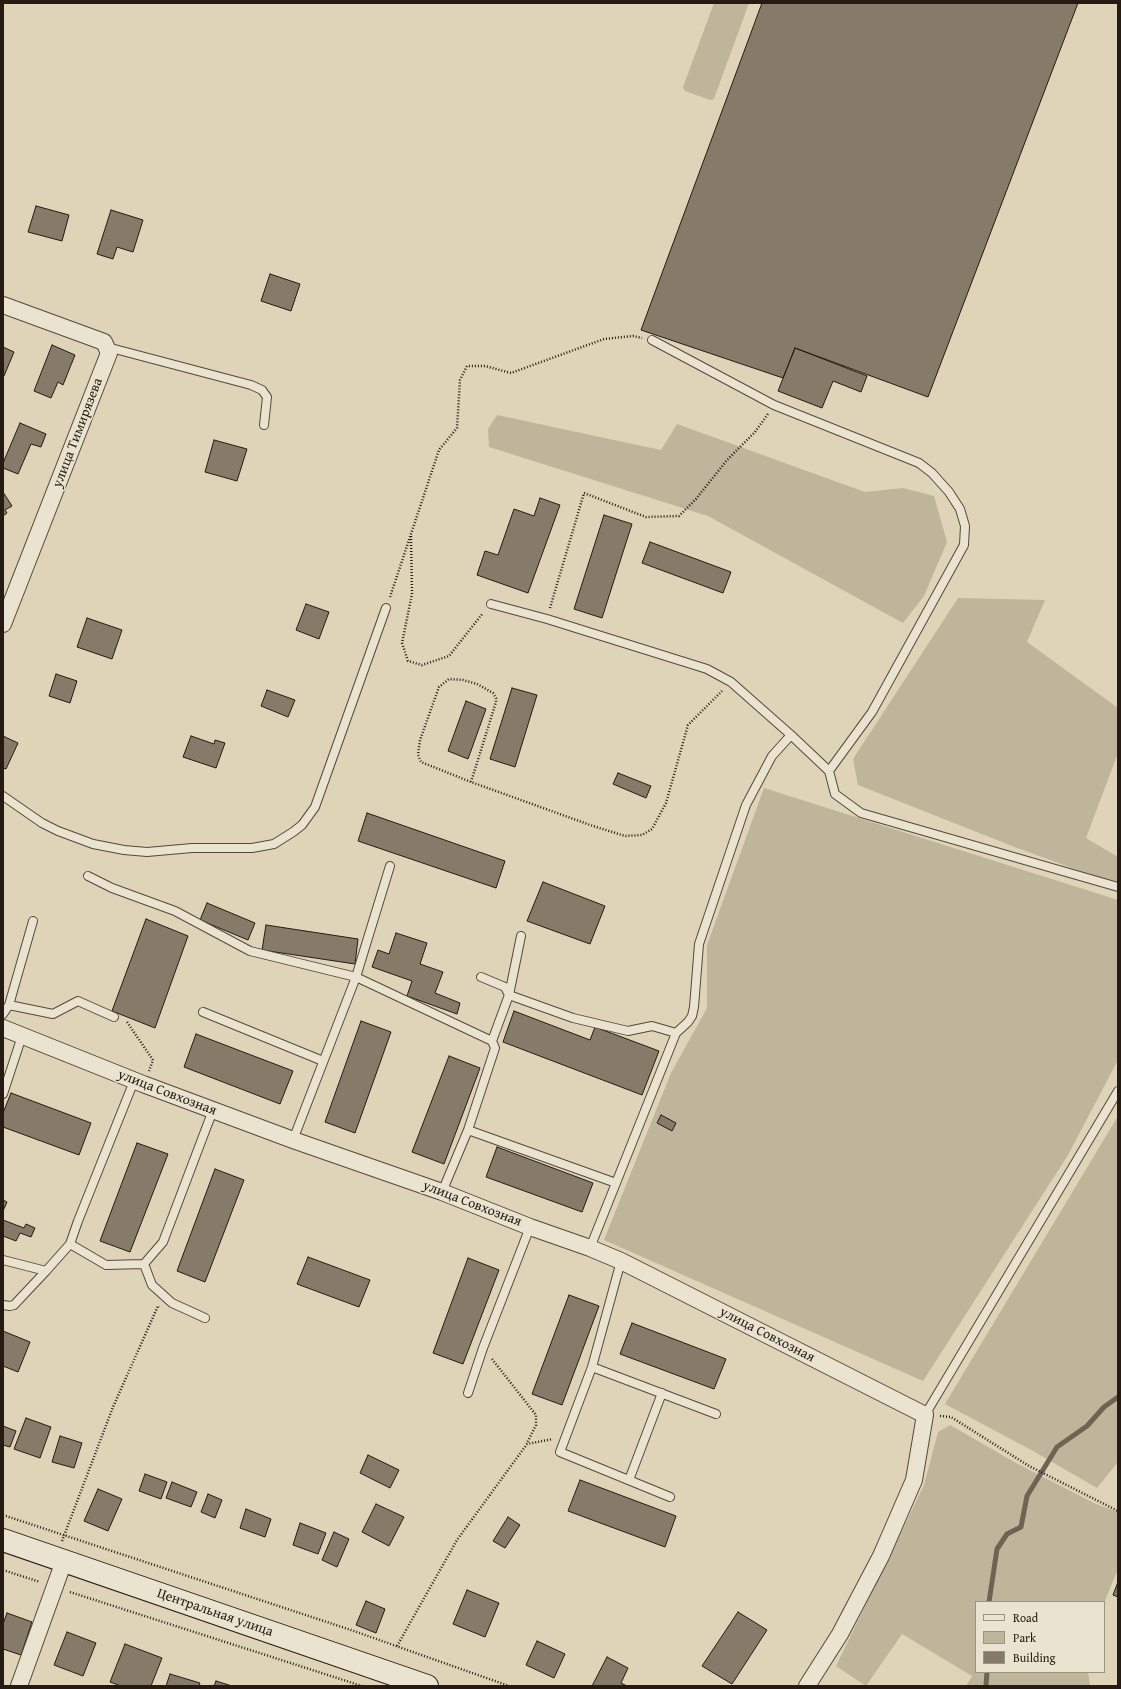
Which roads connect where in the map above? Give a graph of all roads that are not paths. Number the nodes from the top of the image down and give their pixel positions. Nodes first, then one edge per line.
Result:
1 (3, 305) edge
2 (652, 340) road end
3 (107, 347) junction
4 (264, 425) dead end
5 (491, 604) road end
6 (386, 608) road end
7 (3, 624) edge
8 (792, 734) junction
9 (829, 772) junction
10 (3, 796) edge
11 (390, 866) dead end
12 (88, 876) dead end
13 (1118, 888) edge
14 (33, 921) dead end
15 (521, 936) dead end
16 (356, 977) junction
17 (481, 977) dead end
18 (509, 995) junction
19 (9, 1005) junction
20 (203, 1012) dead end
21 (3, 1014) edge
22 (114, 1017) dead end
23 (3, 1028) edge
24 (676, 1033) junction
25 (22, 1036) junction
26 (492, 1041) junction
27 (323, 1061) junction
28 (138, 1082) junction
29 (1118, 1091) edge
30 (3, 1094) edge
31 (213, 1110) junction
32 (468, 1130) junction
33 (293, 1140) junction
34 (616, 1183) junction
35 (442, 1192) junction
36 (530, 1227) junction
37 (70, 1244) junction
38 (590, 1248) junction
39 (3, 1260) edge
40 (621, 1261) junction
41 (144, 1264) junction
42 (46, 1271) junction
43 (3, 1305) edge
44 (205, 1318) dead end
45 (592, 1367) junction
46 (468, 1393) dead end
47 (662, 1393) junction
48 (716, 1414) dead end
49 (925, 1415) junction
50 (629, 1480) junction
51 (670, 1497) dead end
52 (3, 1540) edge
53 (60, 1560) junction
54 (424, 1685) edge
55 (19, 1686) edge
56 (807, 1686) edge

1 - 3 street
2 - 9 lane
3 - 4 lane
3 - 7 street, улица Тимирязева
5 - 8 lane
6 - 10 lane
8 - 9 lane
8 - 24 lane
9 - 13 lane
11 - 16 lane
12 - 16 lane
14 - 19 lane
15 - 18 lane
16 - 26 lane
16 - 27 lane
17 - 18 lane
18 - 24 lane
18 - 26 lane
19 - 21 lane
19 - 22 lane
20 - 27 lane
23 - 25 street, улица Совхозная
24 - 34 lane
25 - 28 street, улица Совхозная
25 - 30 lane
26 - 32 lane
27 - 33 lane
28 - 31 street, улица Совхозная
28 - 37 lane
29 - 49 lane
31 - 33 street, улица Совхозная
31 - 41 lane
32 - 34 lane
32 - 35 lane
33 - 35 street, улица Совхозная
34 - 38 lane
35 - 36 street, улица Совхозная
36 - 38 street, улица Совхозная
36 - 46 lane
37 - 41 lane
37 - 42 lane
38 - 40 street, улица Совхозная
39 - 42 lane
40 - 45 lane
40 - 49 street, улица Совхозная
41 - 44 lane
42 - 43 lane
45 - 47 lane
45 - 50 lane
47 - 48 lane
47 - 50 lane
49 - 56 street
50 - 51 lane
52 - 53 main road, Центральная улица
53 - 54 main road, Центральная улица
53 - 55 street

